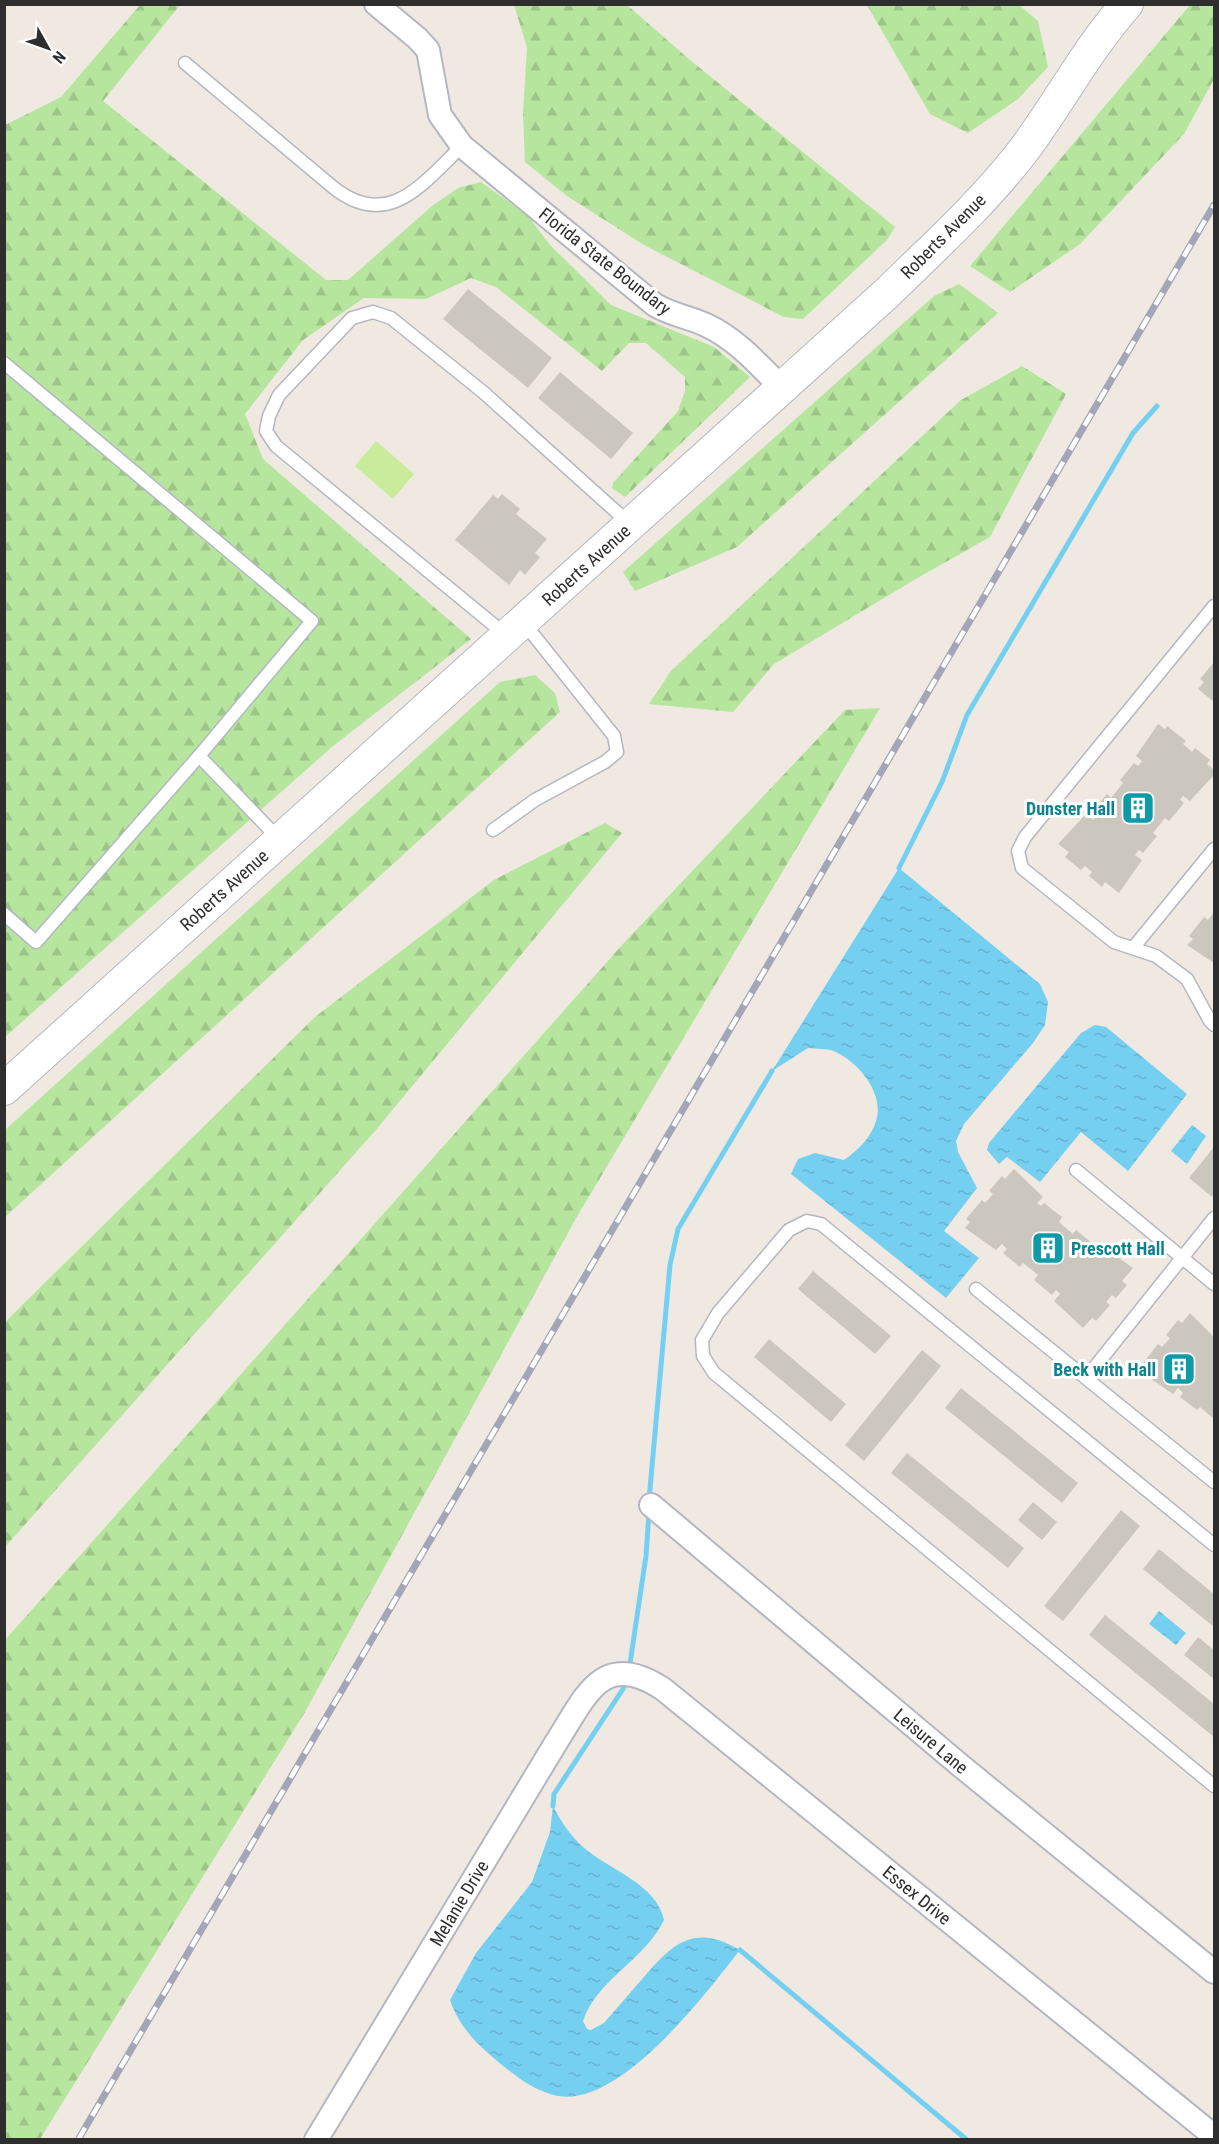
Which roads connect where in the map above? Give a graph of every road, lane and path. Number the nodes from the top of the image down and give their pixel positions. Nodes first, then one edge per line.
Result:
1 (376, 4) edge
2 (1127, 4) edge
3 (185, 63) dead end
4 (462, 146) junction
5 (4, 363) edge
6 (781, 387) junction
7 (631, 525) junction
8 (1215, 606) edge
9 (515, 629) junction
10 (199, 756) junction
11 (493, 830) dead end
12 (279, 839) junction
13 (1215, 849) edge
14 (4, 914) edge
15 (1133, 948) junction
16 (1215, 1025) edge
17 (4, 1089) edge
18 (1076, 1170) dead end
19 (1215, 1218) edge
20 (1182, 1258) junction
21 (1215, 1284) edge
22 (976, 1289) dead end
23 (1086, 1378) junction
24 (1215, 1482) edge
25 (651, 1505) dead end
26 (1215, 1545) edge
27 (621, 1675) joint
28 (1215, 1786) edge
29 (1215, 1971) edge
30 (1215, 2136) edge
31 (316, 2139) edge

1 - 4 street, Florida State Boundary
2 - 6 street, Roberts Avenue
3 - 4 lane
4 - 6 street, Florida State Boundary
5 - 10 lane
6 - 7 street, Roberts Avenue
7 - 9 street, Roberts Avenue
7 - 9 lane
8 - 15 lane
9 - 11 lane
9 - 12 street, Roberts Avenue
10 - 12 lane
10 - 14 lane
12 - 17 street, Roberts Avenue
13 - 15 lane
15 - 16 lane
18 - 20 lane
19 - 20 lane
20 - 21 lane
20 - 23 lane
22 - 23 lane
23 - 24 lane
25 - 29 street, Leisure Lane
26 - 28 lane
27 - 30 street, Essex Drive
27 - 31 street, Melanie Drive

